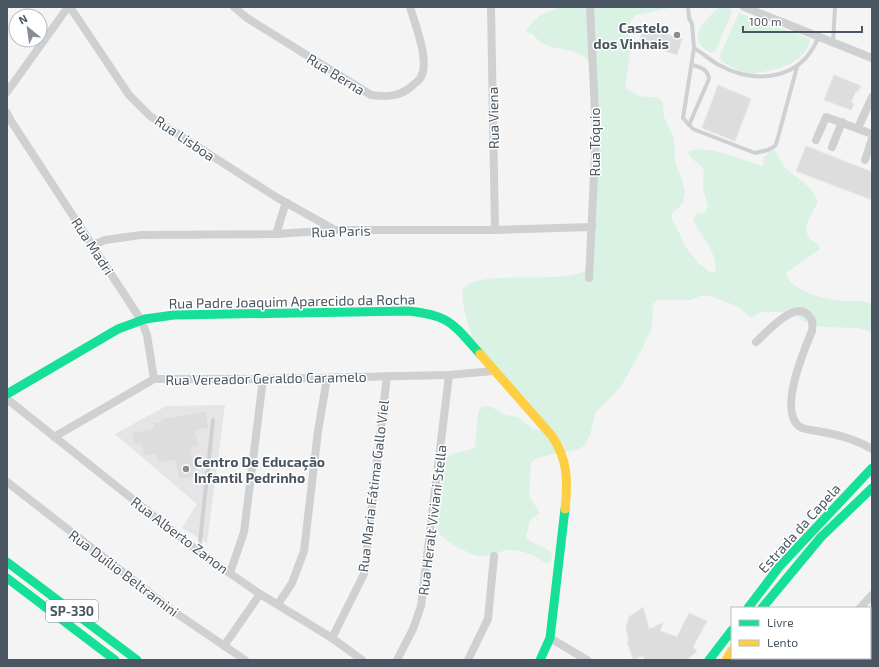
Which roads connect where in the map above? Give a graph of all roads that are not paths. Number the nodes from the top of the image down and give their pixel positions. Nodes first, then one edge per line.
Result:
1 (69, 7) edge
2 (234, 7) edge
3 (410, 7) edge
4 (491, 7) edge
5 (590, 7) edge
6 (688, 7) edge
7 (744, 7) edge
8 (835, 7) edge
9 (818, 38) junction
10 (833, 44) junction
11 (694, 48) junction
12 (872, 58) edge
13 (692, 65) junction
14 (797, 67) junction
15 (7, 92) edge
16 (872, 97) edge
17 (7, 112) edge
18 (9, 120) edge
19 (842, 122) junction
20 (689, 125) junction
21 (858, 128) junction
22 (872, 134) edge
23 (872, 139) edge
24 (816, 140) dead end
25 (832, 147) dead end
26 (864, 160) dead end
27 (286, 202) junction
28 (592, 227) junction
29 (336, 230) junction
30 (494, 230) junction
31 (276, 234) junction
32 (92, 246) junction
33 (589, 278) dead end
34 (140, 320) junction
35 (756, 342) dead end
36 (494, 370) junction
37 (449, 375) junction
38 (387, 376) junction
39 (327, 378) junction
40 (154, 379) junction
41 (263, 379) junction
42 (7, 394) edge
43 (7, 399) edge
44 (213, 420) dead end
45 (54, 437) junction
46 (872, 449) edge
47 (872, 468) edge
48 (7, 482) edge
49 (872, 488) edge
50 (199, 552) junction
51 (494, 556) dead end
52 (7, 562) edge
53 (230, 573) junction
54 (7, 578) edge
55 (260, 594) junction
56 (872, 595) edge
57 (278, 604) junction
58 (749, 607) edge
59 (763, 607) edge
60 (861, 607) edge
61 (731, 631) edge
62 (332, 638) junction
63 (550, 638) junction
64 (224, 646) junction
65 (115, 660) edge
66 (136, 660) edge
67 (245, 660) edge
68 (362, 660) edge
69 (397, 660) edge
70 (468, 660) edge
71 (540, 660) edge
72 (587, 660) edge
73 (709, 660) edge

1 - 15 street
1 - 27 street, Rua Lisboa
2 - 3 street, Rua Berna
4 - 30 street, Rua Viena
5 - 28 street, Rua Tóquio
6 - 11 lane
7 - 9 street
8 - 10 lane
9 - 10 street
9 - 14 lane
10 - 12 street
11 - 13 lane
11 - 14 lane
13 - 20 lane
13 - 20 lane
14 - 20 lane
16 - 21 street
17 - 18 street, Rua Madri
18 - 32 street, Rua Madri
19 - 21 street
19 - 24 street
19 - 25 street
21 - 22 street
23 - 26 street
27 - 29 street, Rua Lisboa
27 - 31 street
28 - 30 street, Rua Paris
28 - 33 street, Rua Tóquio
29 - 30 street, Rua Paris
29 - 31 street, Rua Paris
31 - 32 street, Rua Paris
32 - 34 street, Rua Madri
34 - 36 main road, Rua Padre Joaquim Aparecido da Rocha
34 - 40 street, Rua Madri
34 - 42 main road, Rua Padre Joaquim Aparecido da Rocha
35 - 46 street
36 - 37 street, Rua Vereador Geraldo Caramelo
36 - 63 main road, Rua Padre Joaquim Aparecido da Rocha
37 - 38 street, Rua Vereador Geraldo Caramelo
37 - 69 street, Rua Heralt Viviani Stella
38 - 39 street, Rua Vereador Geraldo Caramelo
38 - 62 street, Rua Maria Fátima Gallo Viel
39 - 41 street, Rua Vereador Geraldo Caramelo
39 - 57 street
40 - 41 street, Rua Vereador Geraldo Caramelo
40 - 45 street, Rua Vereador Geraldo Caramelo
41 - 53 street
43 - 45 street, Rua Alberto Zanon
44 - 50 lane
45 - 50 street, Rua Alberto Zanon
47 - 58 main road, Estrada da Capela
48 - 64 street, Rua Duílio Beltramini
49 - 59 main road, Estrada da Capela
50 - 53 street, Rua Alberto Zanon
51 - 70 street
52 - 66 main road, SP-330
53 - 55 street, Rua Alberto Zanon
54 - 65 main road, SP-330
55 - 57 street, Rua Alberto Zanon
55 - 64 street
56 - 60 street
57 - 62 street, Rua Alberto Zanon
61 - 73 main road
62 - 68 street, Rua Alberto Zanon
63 - 71 main road, Rua Padre Joaquim Aparecido da Rocha
63 - 72 street
64 - 67 street, Rua Duílio Beltramini

